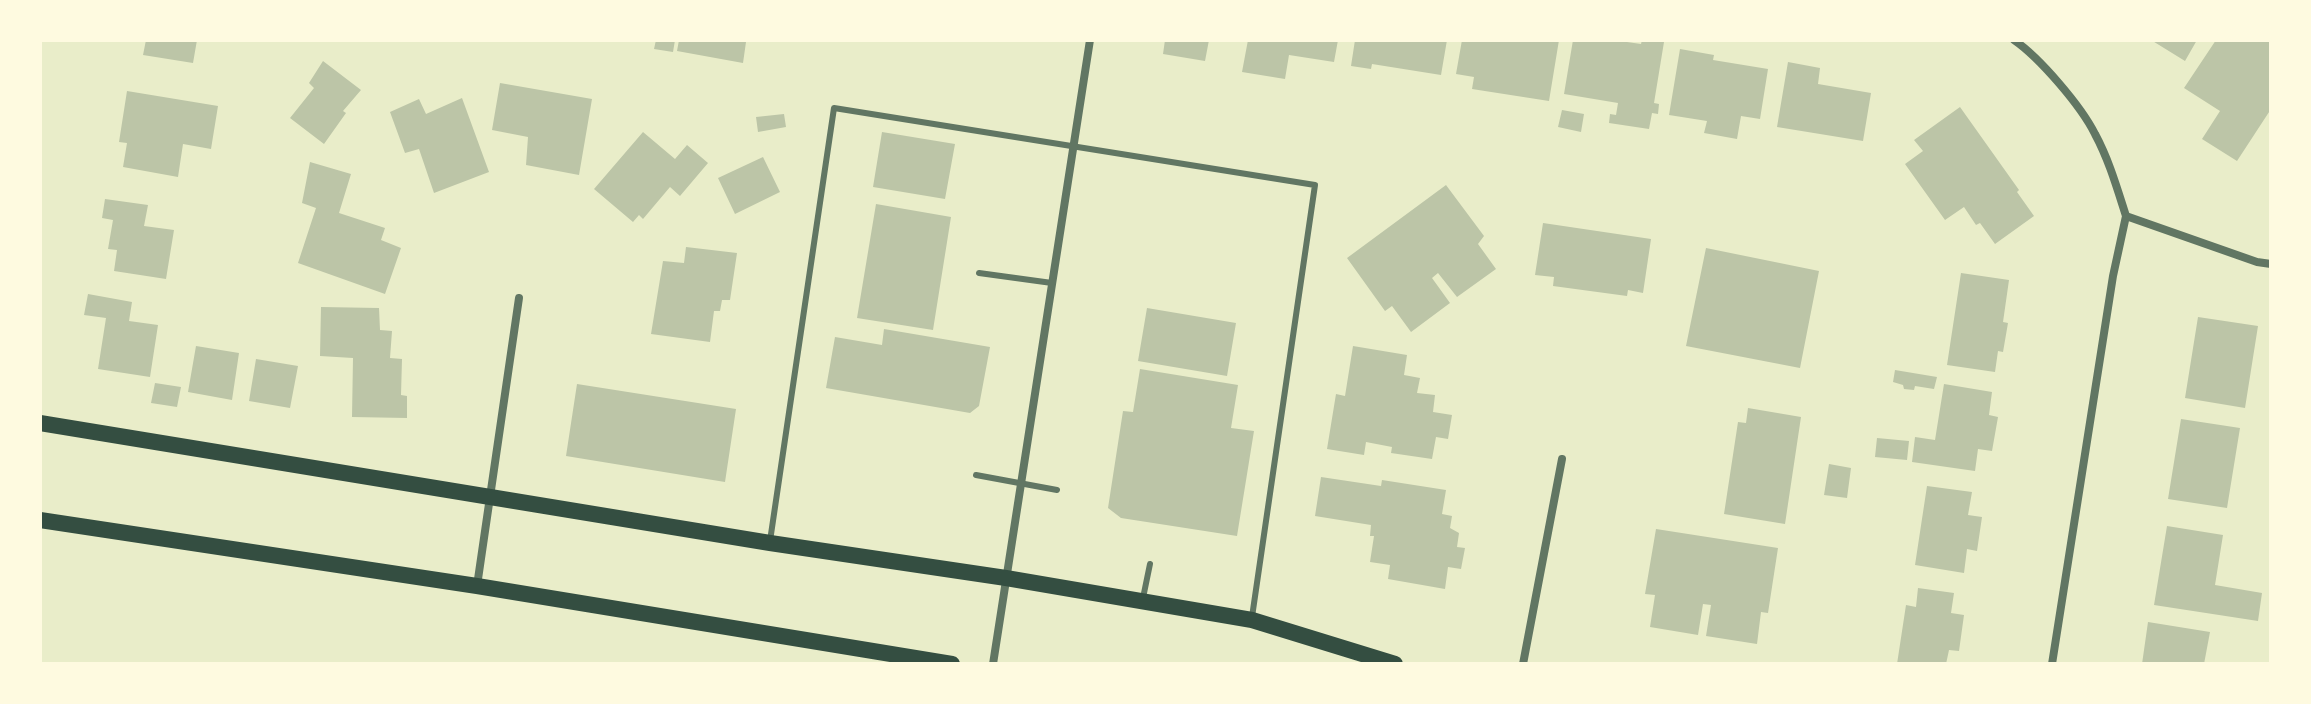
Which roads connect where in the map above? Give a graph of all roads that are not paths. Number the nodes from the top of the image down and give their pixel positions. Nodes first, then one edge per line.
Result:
1 (1090, 40) edge
2 (2014, 40) edge
3 (1074, 147) junction
4 (2126, 216) junction
5 (2271, 264) edge
6 (979, 273) dead end
7 (1052, 283) junction
8 (519, 298) dead end
9 (40, 423) edge
10 (1562, 459) dead end
11 (976, 475) dead end
12 (1021, 484) junction
13 (1057, 490) dead end
14 (491, 496) junction
15 (40, 520) edge
16 (770, 543) junction
17 (1150, 564) dead end
18 (1006, 578) junction
19 (477, 586) junction
20 (1142, 602) junction
21 (1252, 620) junction
22 (952, 664) edge
23 (993, 664) edge
24 (1395, 664) edge
25 (1523, 664) edge
26 (2052, 664) edge

1 - 3 street
2 - 4 street
3 - 7 street
3 - 16 lane
3 - 21 lane
4 - 5 street
4 - 26 street
6 - 7 lane
7 - 12 street
8 - 14 street
9 - 14 main road
10 - 25 street
11 - 12 lane
12 - 13 lane
12 - 18 street
14 - 16 main road
14 - 19 street
15 - 19 main road
16 - 18 main road
17 - 20 lane
18 - 20 main road
18 - 23 street
19 - 22 main road
20 - 21 main road
21 - 24 main road

